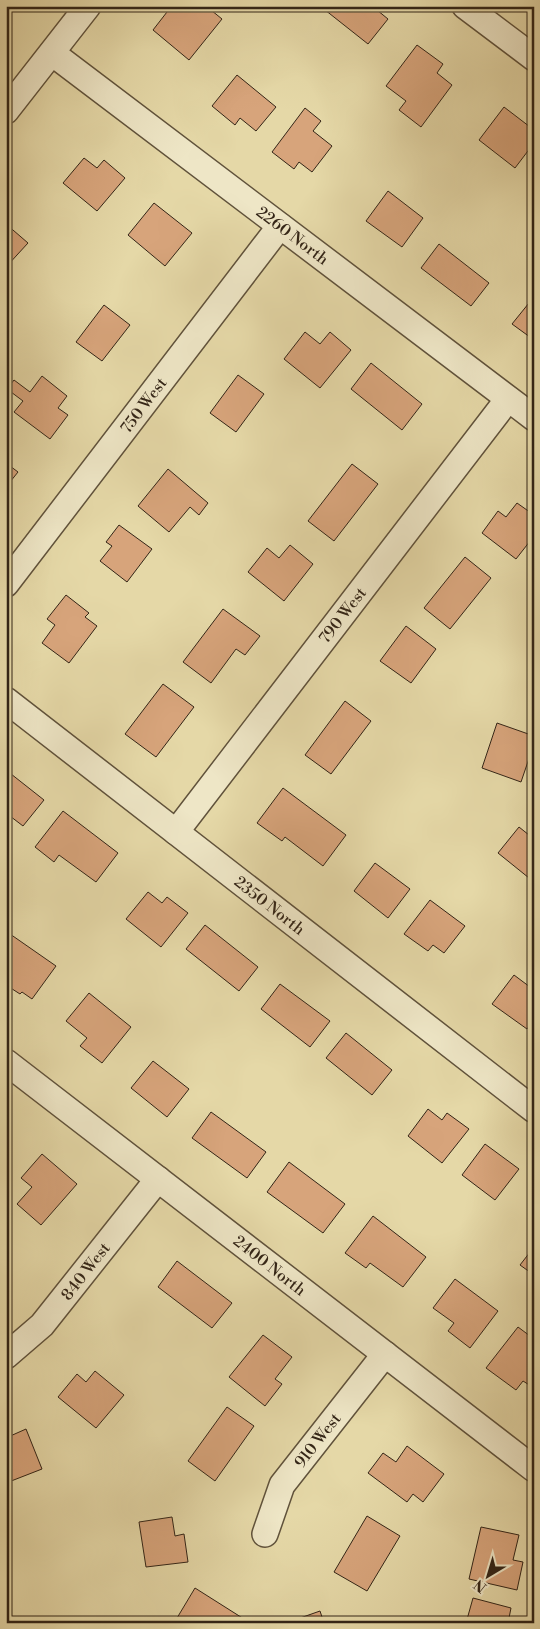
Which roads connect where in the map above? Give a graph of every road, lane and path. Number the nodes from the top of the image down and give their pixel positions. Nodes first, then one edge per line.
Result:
1 (88, 6) edge
2 (465, 6) edge
3 (52, 52) junction
4 (534, 58) edge
5 (6, 111) edge
6 (280, 226) junction
7 (508, 399) junction
8 (534, 418) edge
9 (6, 584) edge
10 (6, 700) edge
11 (176, 832) junction
12 (6, 1062) edge
13 (534, 1110) edge
14 (158, 1179) junction
15 (384, 1354) junction
16 (6, 1356) edge
17 (534, 1469) edge
18 (265, 1534) dead end

1 - 3 street
2 - 4 street
3 - 5 street
3 - 6 street, 2260 North
6 - 7 street, 2260 North
6 - 9 street, 750 West
7 - 8 street, 2260 North
7 - 11 street, 790 West
10 - 11 street, 2350 North
11 - 13 street, 2350 North
12 - 14 street, 2400 North
14 - 15 street, 2400 North
14 - 16 street, 840 West
15 - 17 street, 2400 North
15 - 18 street, 910 West

